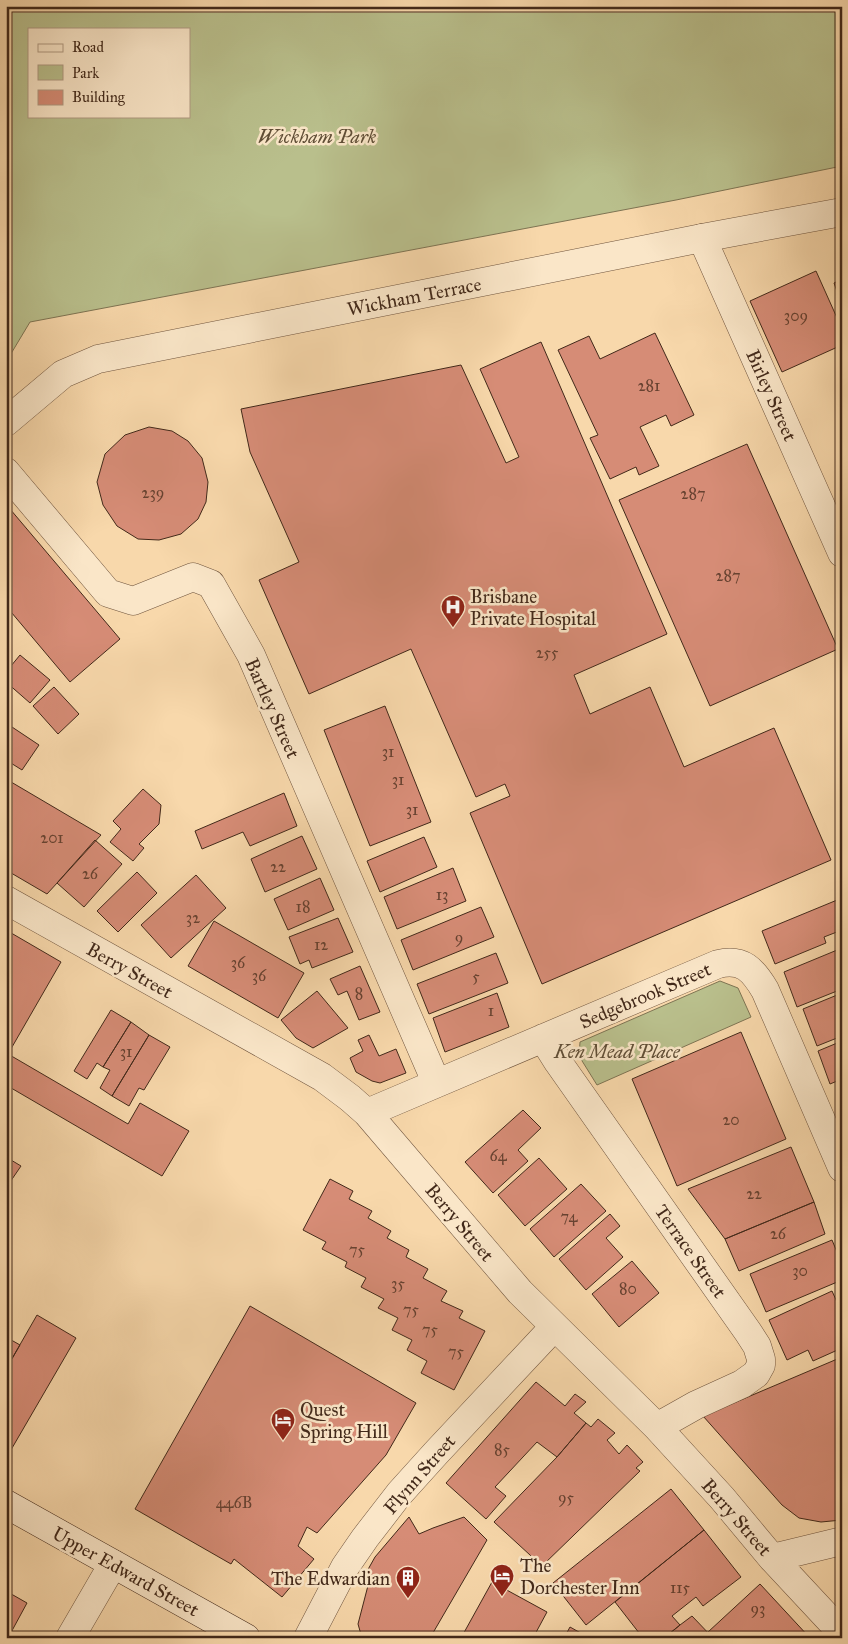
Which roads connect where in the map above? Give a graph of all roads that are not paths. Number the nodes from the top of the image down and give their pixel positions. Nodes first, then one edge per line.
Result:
1 (842, 212) edge
2 (702, 238) junction
3 (6, 422) edge
4 (6, 472) edge
5 (836, 524) edge
6 (842, 553) edge
7 (6, 900) edge
8 (543, 1038) junction
9 (436, 1082) junction
10 (367, 1113) junction
11 (842, 1168) edge
12 (554, 1327) junction
13 (657, 1427) junction
14 (6, 1504) edge
15 (842, 1542) edge
16 (772, 1558) junction
17 (113, 1564) junction
18 (842, 1633) edge
19 (70, 1638) edge
20 (246, 1638) edge
21 (308, 1638) edge

1 - 2 street, Wickham Terrace
2 - 3 street, Wickham Terrace
2 - 5 street, Birley Street
4 - 9 street, Bartley Street
5 - 6 street, Birley Street
7 - 10 street, Berry Street
8 - 9 street, Sedgebrook Street
8 - 11 street, Sedgebrook Street
8 - 13 street, Terrace Street
9 - 10 street, Sedgebrook Street
10 - 12 street, Berry Street
12 - 13 street, Berry Street
12 - 21 street, Flynn Street
13 - 16 street, Berry Street
14 - 17 street, Upper Edward Street
15 - 16 street
16 - 18 street, Berry Street
17 - 19 street
17 - 20 street, Upper Edward Street

